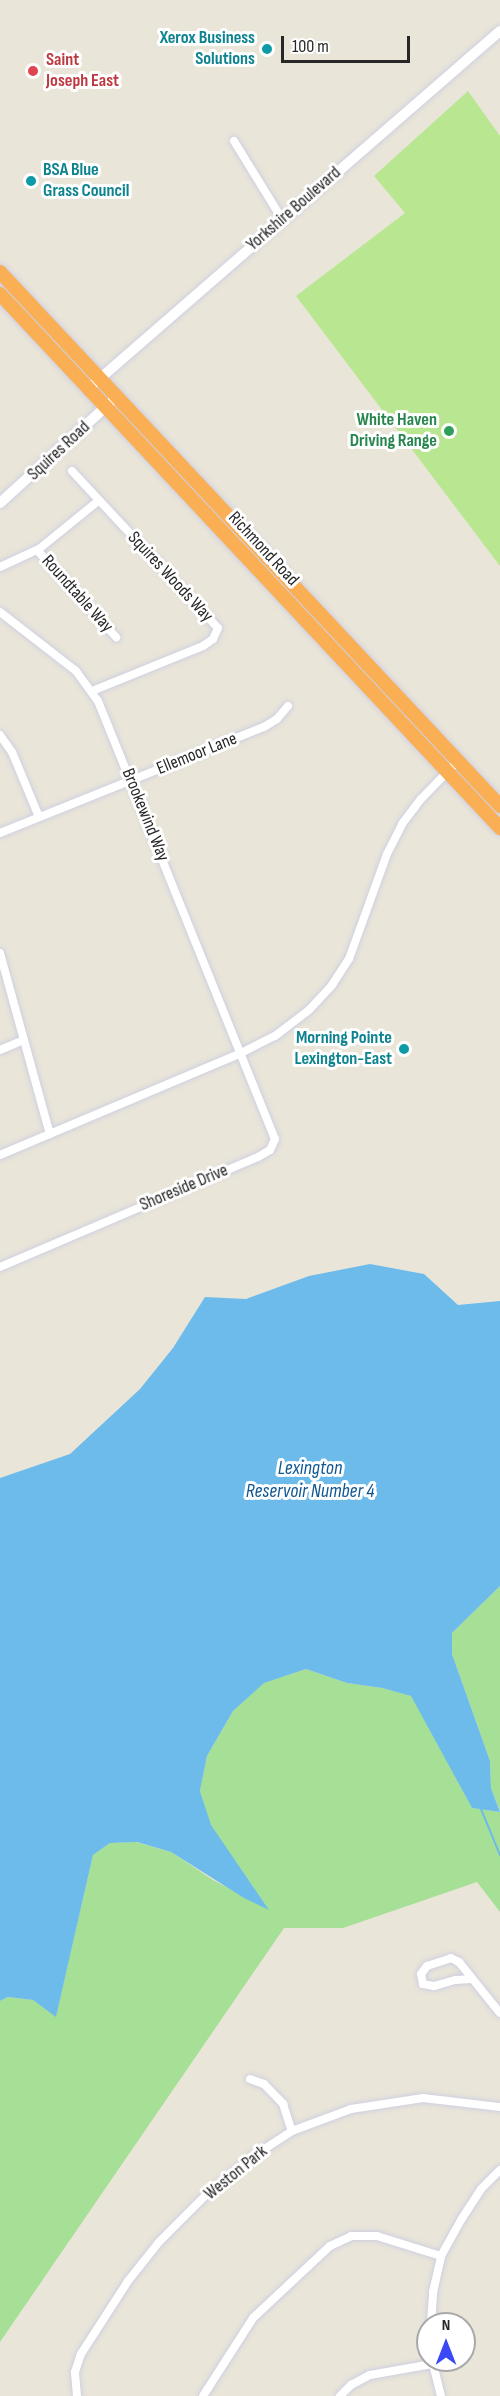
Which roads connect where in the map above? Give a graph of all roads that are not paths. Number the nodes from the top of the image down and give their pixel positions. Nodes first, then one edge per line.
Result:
1 (500, 32) edge
2 (234, 141) dead end
3 (282, 219) junction
4 (0, 272) edge
5 (0, 294) edge
6 (94, 383) junction
7 (111, 402) junction
8 (72, 471) dead end
9 (98, 501) junction
10 (0, 503) edge
11 (37, 550) junction
12 (0, 567) edge
13 (0, 612) edge
14 (116, 637) dead end
15 (92, 691) junction
16 (288, 706) dead end
17 (0, 735) edge
18 (458, 761) junction
19 (448, 772) junction
20 (131, 781) junction
21 (500, 806) edge
22 (39, 817) junction
23 (500, 828) edge
24 (0, 833) edge
25 (0, 953) edge
26 (24, 1040) junction
27 (0, 1050) edge
28 (241, 1053) junction
29 (50, 1134) junction
30 (0, 1155) edge
31 (0, 1267) edge
32 (471, 1979) junction
33 (500, 2013) edge
34 (250, 2079) dead end
35 (500, 2107) edge
36 (292, 2131) junction
37 (500, 2170) edge
38 (441, 2256) junction
39 (432, 2312) edge
40 (416, 2366) edge
41 (435, 2372) edge
42 (77, 2396) edge
43 (203, 2396) edge
44 (340, 2396) edge
45 (441, 2396) edge

1 - 3 street, Yorkshire Boulevard
2 - 3 street
3 - 6 street, Yorkshire Boulevard
4 - 6 highway, Richmond Road
5 - 6 highway, Richmond Road
6 - 7 highway, Richmond Road
7 - 10 street, Squires Road
7 - 18 highway, Richmond Road
7 - 19 highway, Richmond Road
8 - 9 street, Squires Woods Way
9 - 11 street
9 - 15 street, Squires Woods Way
11 - 12 street
11 - 14 street, Roundtable Way
13 - 15 street, Brookewind Way
15 - 20 street, Brookewind Way
16 - 20 street, Ellemoor Lane
17 - 22 street
18 - 19 street
18 - 21 highway, Richmond Road
19 - 23 highway, Richmond Road
19 - 28 street
20 - 22 street, Ellemoor Lane
20 - 28 street, Brookewind Way
22 - 24 street, Ellemoor Lane
25 - 26 street
26 - 27 street
26 - 29 street
28 - 29 street
28 - 31 street, Shoreside Drive
29 - 30 street
32 - 32 street
32 - 33 street
34 - 36 street
35 - 36 street, Weston Park
36 - 42 street, Weston Park
37 - 38 street
38 - 39 street
38 - 43 street
40 - 44 street
41 - 45 street

